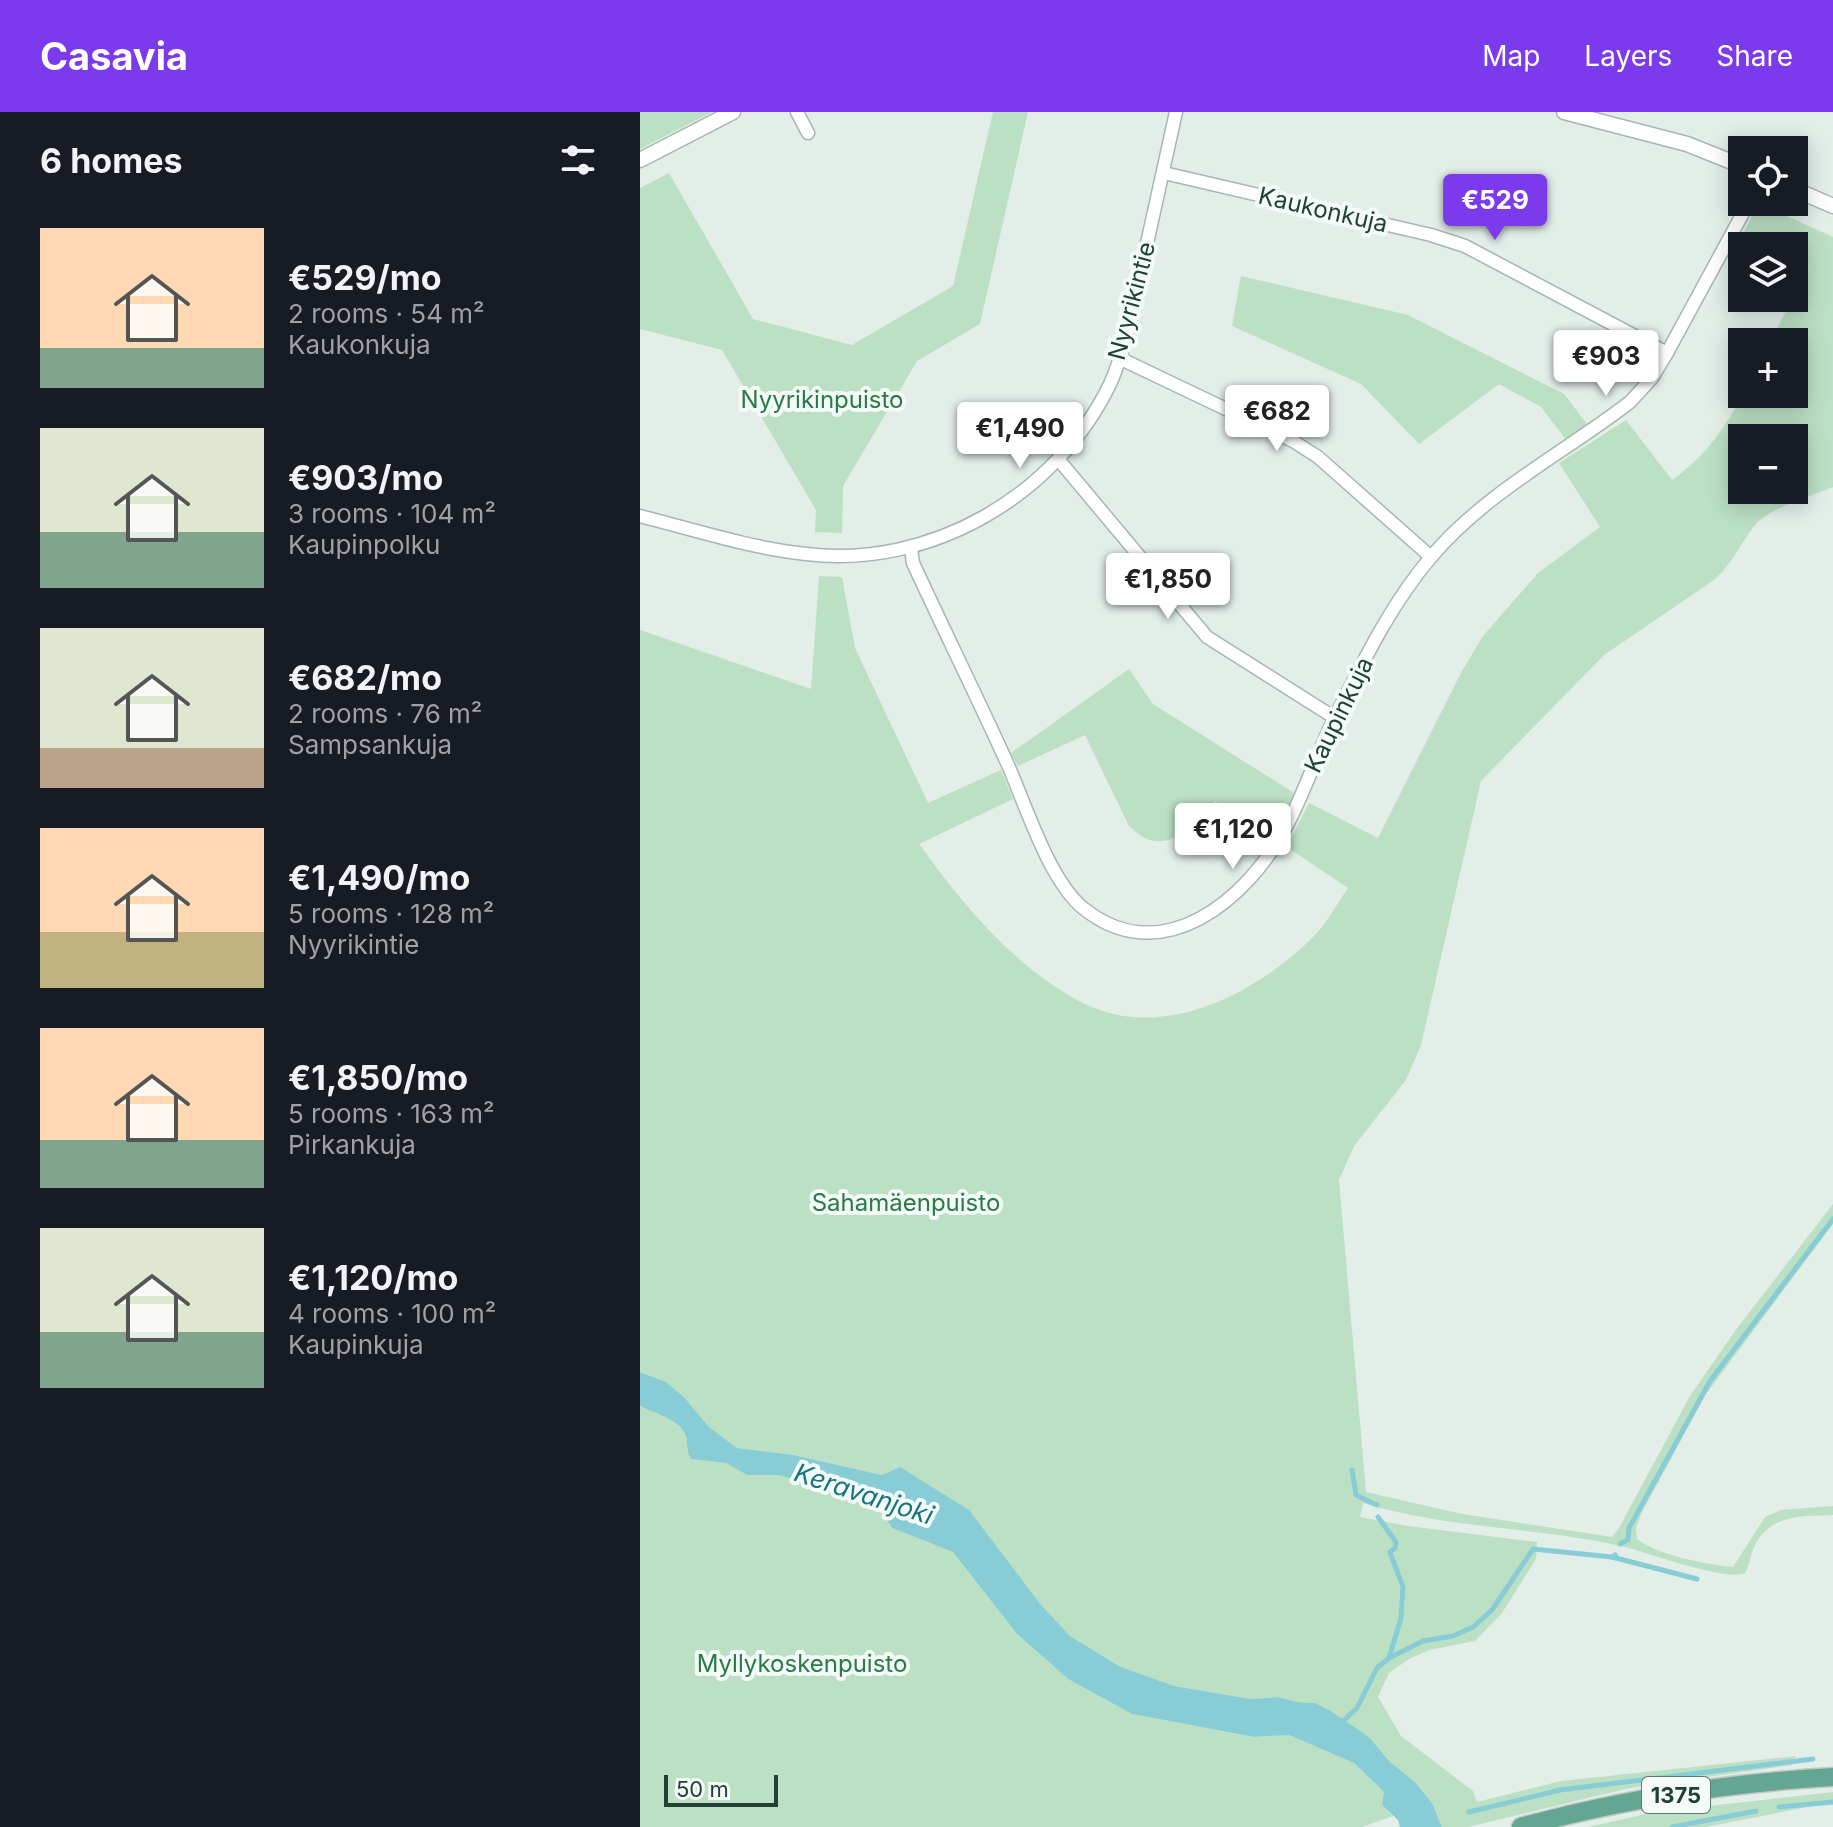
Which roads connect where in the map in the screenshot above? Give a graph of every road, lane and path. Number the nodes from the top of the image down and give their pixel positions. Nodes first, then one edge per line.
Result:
1 (733, 112) edge
2 (797, 112) edge
3 (1176, 112) edge
4 (1564, 112) edge
5 (808, 133) dead end
6 (640, 160) edge
7 (1728, 160) edge
8 (1164, 173) junction
9 (1808, 195) edge
10 (1833, 206) edge
11 (1741, 216) edge
12 (1667, 353) junction
13 (1119, 358) junction
14 (1058, 459) junction
15 (640, 516) edge
16 (911, 548) junction
17 (1431, 557) junction
18 (1335, 718) junction
19 (1833, 1777) edge
20 (1521, 1827) edge

1 - 6 street
2 - 5 street
3 - 8 street, Nyyrikintie
4 - 7 street
8 - 12 street, Kaukonkuja
8 - 13 street, Nyyrikintie
9 - 10 street
11 - 12 street
12 - 17 street, Kaupinkuja
13 - 14 street, Nyyrikintie
13 - 17 street
14 - 16 street, Nyyrikintie
14 - 18 street
15 - 16 street, Nyyrikintie
16 - 18 street, Kaupinkuja
17 - 18 street, Kaupinkuja
19 - 20 main road, 1375

